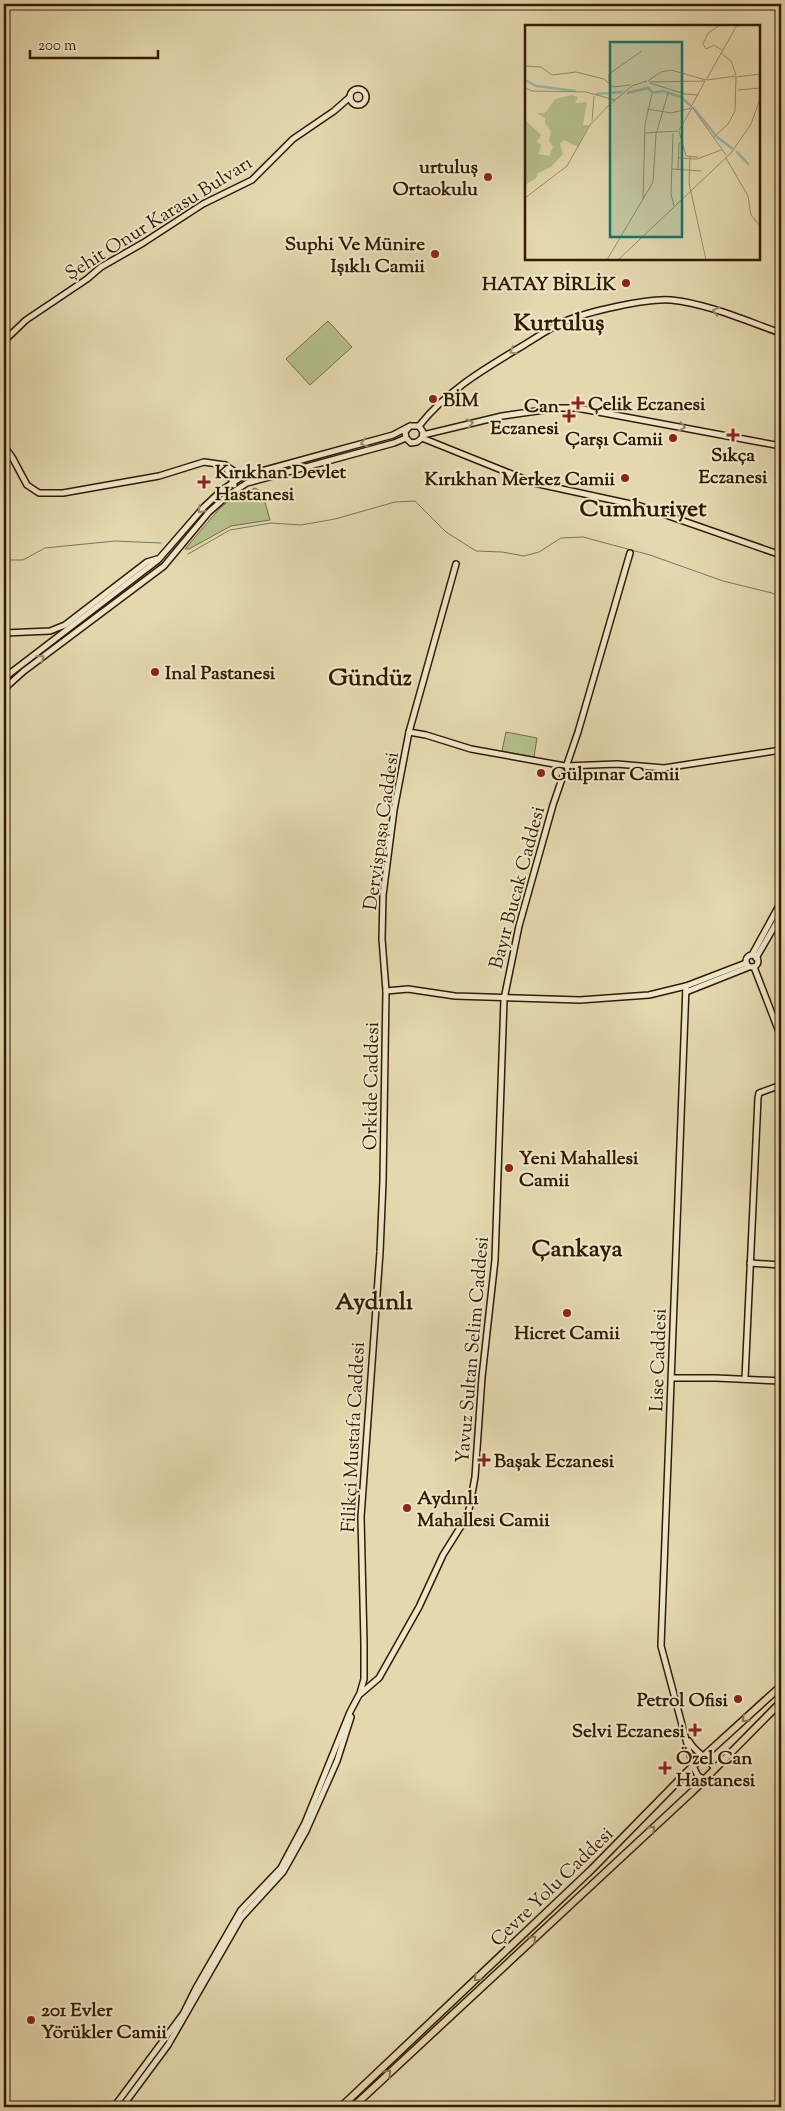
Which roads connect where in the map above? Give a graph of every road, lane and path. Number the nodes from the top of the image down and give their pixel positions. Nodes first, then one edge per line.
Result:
1 (350, 97) dead end
2 (781, 333) edge
3 (4, 341) edge
4 (410, 426) junction
5 (419, 426) junction
6 (423, 436) junction
7 (406, 438) junction
8 (4, 446) edge
9 (781, 446) edge
10 (225, 465) junction
11 (244, 476) junction
12 (232, 483) junction
13 (247, 484) junction
14 (238, 489) junction
15 (630, 553) dead end
16 (781, 555) edge
17 (160, 558) junction
18 (166, 563) junction
19 (456, 564) dead end
20 (4, 633) edge
21 (4, 678) edge
22 (4, 689) edge
23 (409, 732) junction
24 (781, 750) edge
25 (565, 766) junction
26 (781, 902) edge
27 (781, 915) edge
28 (754, 957) junction
29 (750, 965) junction
30 (686, 989) junction
31 (386, 991) junction
32 (504, 999) junction
33 (781, 1037) edge
34 (781, 1084) edge
35 (383, 1181) joint
36 (499, 1184) joint
37 (750, 1263) junction
38 (781, 1265) edge
39 (672, 1378) junction
40 (745, 1379) junction
41 (781, 1381) edge
42 (781, 1686) edge
43 (359, 1695) junction
44 (781, 1702) edge
45 (684, 1731) junction
46 (704, 1756) junction
47 (693, 1766) junction
48 (715, 1769) junction
49 (705, 1780) junction
50 (282, 1870) junction
51 (114, 2107) edge
52 (122, 2107) edge
53 (341, 2107) edge
54 (353, 2107) edge

1 - 3 street, Şehit Onur Karasu Bulvarı
2 -> 5 street
4 - 5 street
4 - 7 street
4 -> 11 street
5 - 6 street
6 - 7 street
6 -> 9 street
6 - 16 street
7 - 13 street
8 - 10 street
10 - 11 street
10 - 12 street
11 - 12 street
11 - 13 street
12 - 14 street
12 -> 17 street
13 - 14 street
14 - 18 street
15 - 25 street, Bayır Bucak Caddesi
17 - 18 street
17 - 20 street
17 - 21 street
22 -> 18 street
19 - 23 street, Dervişpaşa Caddesi
23 - 25 street
23 - 31 street, Dervişpaşa Caddesi
24 - 25 street
25 - 32 street, Bayır Bucak Caddesi
26 - 28 street
27 - 28 street
28 - 29 street
28 - 29 street
29 - 30 street
29 - 33 street
30 - 32 street
30 - 39 street, Lise Caddesi
31 - 32 street
31 - 35 street, Orkide Caddesi
32 - 36 street, Bayır Bucak Caddesi
34 - 37 street
35 - 43 street, Filikçi Mustafa Caddesi
36 - 43 street, Yavuz Sultan Selim Caddesi
37 - 38 street
37 - 40 street
39 - 40 street
39 - 45 street, Lise Caddesi
40 - 41 street
42 -> 46 highway, Çevre Yolu Caddesi
43 - 50 street, Filikçi Mustafa Caddesi
44 - 48 highway, Çevre Yolu Caddesi
45 - 46 street, Lise Caddesi
45 - 47 street, Lise Caddesi
46 - 47 highway, Çevre Yolu Caddesi
46 - 48 street, Lise Caddesi
47 - 49 street
47 -> 53 highway, Çevre Yolu Caddesi
48 - 49 highway, Çevre Yolu Caddesi
54 -> 49 highway, Çevre Yolu Caddesi
50 - 51 street
50 - 52 street

